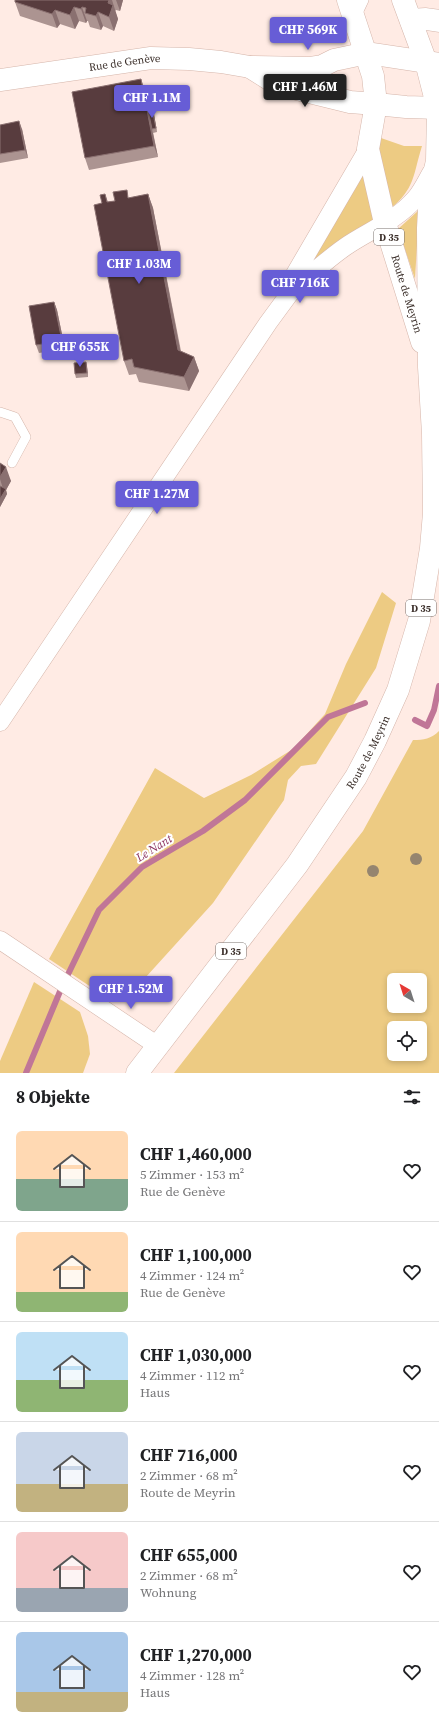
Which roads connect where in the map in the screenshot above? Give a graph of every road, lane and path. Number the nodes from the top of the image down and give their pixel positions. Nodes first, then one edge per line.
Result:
1 (364, 0) edge
2 (404, 6) edge
3 (352, 10) edge
4 (439, 21) edge
5 (367, 53) junction
6 (432, 63) edge
7 (250, 67) junction
8 (0, 80) edge
9 (376, 104) junction
10 (439, 109) edge
11 (368, 149) junction
12 (437, 161) junction
13 (385, 223) junction
14 (290, 293) junction
15 (429, 367) junction
16 (0, 412) edge
17 (12, 463) dead end
18 (0, 722) edge
19 (0, 940) edge
20 (158, 1046) junction
21 (136, 1073) edge

1 - 3 lane
2 - 4 main road
2 - 6 main road, Route de Meyrin
3 - 5 main road, Route de Meyrin
5 - 6 main road
5 - 7 main road, Rue de Genève
5 - 9 main road, Route de Meyrin
6 - 10 main road, Route de Meyrin
7 - 8 main road, Rue de Genève
7 - 9 main road, Rue de Genève
9 - 10 main road, Rue de Genève
9 - 11 main road, Route de Meyrin / D 35
10 - 12 main road, Route de Meyrin / D 35
11 - 13 main road, Route de Meyrin / D 35
11 - 14 street
12 - 13 street
12 - 15 main road, Route de Meyrin / D 35
13 - 14 street
13 - 15 main road, Route de Meyrin / D 35
14 - 18 street
15 - 20 main road, Route de Meyrin / D 35
16 - 17 lane
19 - 20 street
20 - 21 main road, Route de Meyrin / D 35

